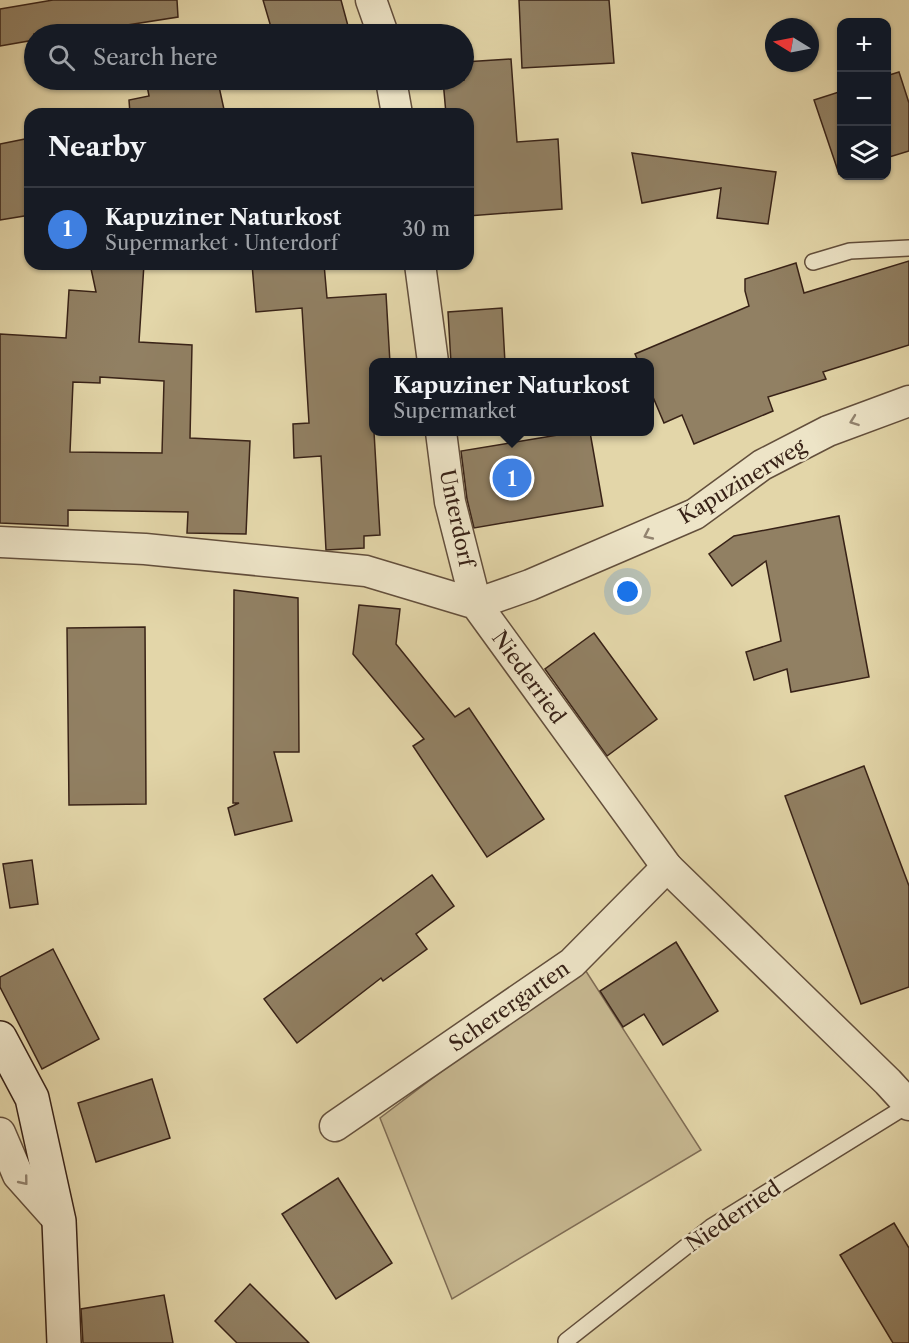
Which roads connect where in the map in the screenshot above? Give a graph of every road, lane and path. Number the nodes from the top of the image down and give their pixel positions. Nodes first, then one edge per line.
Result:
1 (371, 0) edge
2 (379, 24) edge
3 (393, 90) edge
4 (397, 108) edge
5 (909, 248) edge
6 (813, 262) dead end
7 (421, 270) edge
8 (432, 358) edge
9 (909, 401) edge
10 (442, 436) edge
11 (0, 542) edge
12 (476, 604) junction
13 (667, 867) junction
14 (0, 1038) edge
15 (898, 1078) edge
16 (909, 1105) edge
17 (335, 1126) dead end
18 (0, 1133) edge
19 (59, 1221) junction
20 (566, 1341) dead end
21 (64, 1343) edge

1 - 2 street
3 - 4 street
5 - 6 lane
7 - 8 street
9 -> 12 street, Kapuzinerweg
10 - 12 street, Unterdorf
11 - 12 street
12 - 13 street, Niederried
13 - 15 street, Niederried
13 - 17 street, Scherergarten
14 - 19 main road
15 - 16 street, Niederried
16 - 20 lane, Niederried
18 -> 19 street
19 - 21 main road

